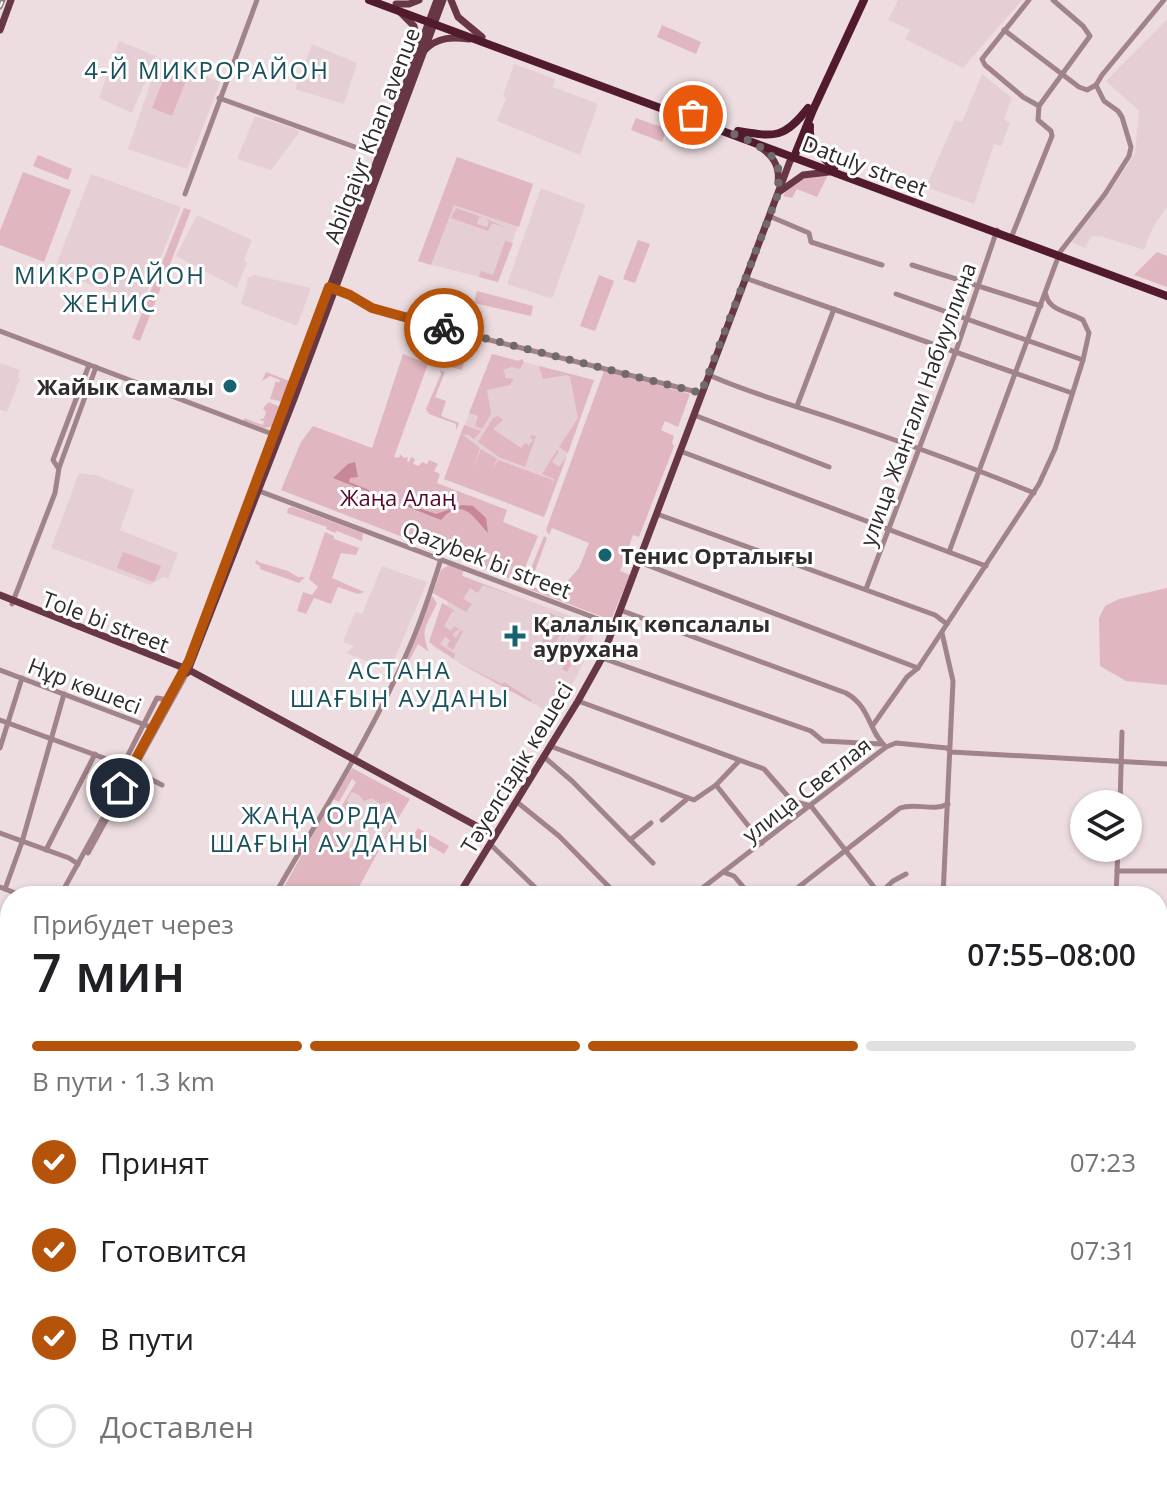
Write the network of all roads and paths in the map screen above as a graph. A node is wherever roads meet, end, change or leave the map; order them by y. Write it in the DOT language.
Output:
graph roads {
  1 [pos="257,0"];
  2 [pos="369,0"];
  3 [pos="384,0"];
  4 [pos="419,0"];
  5 [pos="440,0"];
  6 [pos="451,0"];
  7 [pos="862,0"];
  8 [pos="1029,0"];
  9 [pos="1053,0"];
  10 [pos="1164,0"];
  11 [pos="11,1"];
  12 [pos="398,8"];
  13 [pos="431,20"];
  14 [pos="0,30"];
  15 [pos="1004,30"];
  16 [pos="481,39"];
  17 [pos="417,57"];
  18 [pos="1061,74"];
  19 [pos="824,81"];
  20 [pos="1096,85"];
  21 [pos="219,98"];
  22 [pos="1039,106"];
  23 [pos="811,109"];
  24 [pos="736,133"];
  25 [pos="380,156"];
  26 [pos="792,156"];
  27 [pos="833,170"];
  28 [pos="185,194"];
  29 [pos="778,194"];
  30 [pos="769,216"];
  31 [pos="997,232"];
  32 [pos="1011,237"];
  33 [pos="1059,255"];
  34 [pos="882,265"];
  35 [pos="912,265"];
  36 [pos="745,278"];
  37 [pos="331,287"];
  38 [pos="977,287"];
  39 [pos="896,294"];
  40 [pos="1046,294"];
  41 [pos="1167,294"];
  42 [pos="1041,306"];
  43 [pos="834,309"];
  44 [pos="967,319"];
  45 [pos="0,331"];
  46 [pos="1028,340"];
  47 [pos="956,351"];
  48 [pos="1083,360"];
  49 [pos="89,365"];
  50 [pos="96,367"];
  51 [pos="1016,372"];
  52 [pos="708,375"];
  53 [pos="701,393"];
  54 [pos="1072,393"];
  55 [pos="797,406"];
  56 [pos="693,415"];
  57 [pos="277,435"];
  58 [pos="919,450"];
  59 [pos="680,451"];
  60 [pos="829,467"];
  61 [pos="59,468"];
  62 [pos="980,470"];
  63 [pos="256,489"];
  64 [pos="1034,493"];
  65 [pos="657,514"];
  66 [pos="889,531"];
  67 [pos="949,552"];
  68 [pos="441,559"];
  69 [pos="639,562"];
  70 [pos="986,567"];
  71 [pos="866,589"];
  72 [pos="0,597"];
  73 [pos="13,602"];
  74 [pos="620,610"];
  75 [pos="947,624"];
  76 [pos="614,625"];
  77 [pos="942,632"];
  78 [pos="602,658"];
  79 [pos="918,668"];
  80 [pos="0,670"];
  81 [pos="186,671"];
  82 [pos="22,678"];
  83 [pos="64,694"];
  84 [pos="168,700"];
  85 [pos="578,701"];
  86 [pos="4,722"];
  87 [pos="144,724"];
  88 [pos="873,725"];
  89 [pos="154,731"];
  90 [pos="1122,732"];
  91 [pos="51,740"];
  92 [pos="550,746"];
  93 [pos="884,746"];
  94 [pos="0,748"];
  95 [pos="951,752"];
  96 [pos="95,754"];
  97 [pos="543,756"];
  98 [pos="351,761"];
  99 [pos="739,761"];
  100 [pos="1123,761"];
  101 [pos="1167,764"];
  102 [pos="123,765"];
  103 [pos="134,771"];
  104 [pos="162,785"];
  105 [pos="716,785"];
  106 [pos="1121,790"];
  107 [pos="688,798"];
  108 [pos="517,802"];
  109 [pos="948,804"];
  110 [pos="811,806"];
  111 [pos="662,820"];
  112 [pos="651,823"];
  113 [pos="0,833"];
  114 [pos="492,840"];
  115 [pos="630,840"];
  116 [pos="22,842"];
  117 [pos="762,843"];
  118 [pos="46,850"];
  119 [pos="845,851"];
  120 [pos="1117,862"];
  121 [pos="653,863"];
  122 [pos="78,864"];
  123 [pos="1117,871"];
  124 [pos="1167,871"];
  125 [pos="723,872"];
  126 [pos="906,874"];
  127 [pos="4,886"];
  128 [pos="67,886"];
  129 [pos="68,886"];
  130 [pos="280,886"];
  131 [pos="466,886"];
  132 [pos="535,886"];
  133 [pos="608,886"];
  134 [pos="705,886"];
  135 [pos="742,886"];
  136 [pos="800,886"];
  137 [pos="872,886"];
  138 [pos="888,886"];
  139 [pos="944,886"];
  140 [pos="1116,886"];
  1 -- 21 [label="street"];
  2 -- 12 [label="highway, Datuly street"];
  3 -- 12 [label="highway, Datuly street"];
  4 -- 12 [label="main road"];
  5 -- 13 [label="main road, Abilqaiyr Khan avenue"];
  6 -- 16 [label="main road"];
  7 -- 19 [label="highway"];
  7 -- 19 [label="highway"];
  8 -- 15 [label="street"];
  9 -- 18 [label="street"];
  10 -- 20 [label="street"];
  11 -- 14 [label="main road"];
  12 -- 13 [label="highway, Datuly street"];
  12 -- 17 [label="main road"];
  13 -- 16 [label="highway, Datuly street"];
  13 -- 17 [label="main road, Abilqaiyr Khan avenue"];
  15 -- 18 [label="street"];
  15 -- 22 [label="street"];
  16 -- 17 [label="main road"];
  16 -- 24 [label="highway, Datuly street"];
  17 -- 25 [label="main road, Abilqaiyr Khan avenue"];
  18 -- 20 [label="street"];
  18 -- 22 [label="street"];
  19 -- 23 [label="highway"];
  20 -- 33 [label="street"];
  21 -- 25 [label="street"];
  21 -- 28 [label="street"];
  22 -- 32 [label="street"];
  23 -- 24 [label="highway"];
  23 -- 26 [label="highway"];
  23 -- 27 [label="highway"];
  24 -- 26 [label="highway, Datuly street"];
  24 -- 29 [label="main road"];
  25 -- 37 [label="main road, Abilqaiyr Khan avenue"];
  26 -- 27 [label="highway, Datuly street"];
  26 -- 29 [label="main road, Тәуелсіздік көшесі"];
  27 -- 29 [label="main road"];
  27 -- 31 [label="highway, Datuly street"];
  29 -- 30 [label="main road, Тәуелсіздік көшесі"];
  30 -- 34 [label="street"];
  30 -- 36 [label="main road, Тәуелсіздік көшесі"];
  31 -- 32 [label="highway, Datuly street"];
  31 -- 38 [label="street, улица Жангали Набиуллина"];
  32 -- 33 [label="highway, Datuly street"];
  33 -- 40 [label="street"];
  33 -- 41 [label="highway, Datuly street"];
  35 -- 38 [label="street"];
  36 -- 43 [label="street"];
  36 -- 52 [label="main road, Тәуелсіздік көшесі"];
  37 -- 53 [label="street"];
  37 -- 57 [label="main road, Abilqaiyr Khan avenue"];
  38 -- 42 [label="street"];
  38 -- 44 [label="street, улица Жангали Набиуллина"];
  39 -- 44 [label="street"];
  40 -- 42 [label="street"];
  40 -- 48 [label="street, улица Светлая"];
  42 -- 46 [label="street"];
  43 -- 47 [label="street"];
  43 -- 55 [label="street"];
  44 -- 46 [label="street"];
  44 -- 47 [label="street, улица Жангали Набиуллина"];
  45 -- 49 [label="street"];
  46 -- 48 [label="street"];
  46 -- 51 [label="street"];
  47 -- 51 [label="street"];
  47 -- 58 [label="street, улица Жангали Набиуллина"];
  48 -- 54 [label="street, улица Светлая"];
  49 -- 50 [label="street"];
  49 -- 61 [label="street"];
  50 -- 57 [label="street"];
  50 -- 61 [label="street"];
  51 -- 54 [label="street"];
  51 -- 62 [label="street"];
  52 -- 53 [label="main road, Тәуелсіздік көшесі"];
  52 -- 55 [label="street"];
  53 -- 56 [label="main road, Тәуелсіздік көшесі"];
  54 -- 64 [label="street, улица Светлая"];
  55 -- 58 [label="street"];
  56 -- 59 [label="main road, Тәуелсіздік көшесі"];
  56 -- 60 [label="street"];
  57 -- 63 [label="main road, Abilqaiyr Khan avenue"];
  58 -- 62 [label="street"];
  58 -- 66 [label="street, улица Жангали Набиуллина"];
  59 -- 65 [label="main road, Тәуелсіздік көшесі"];
  59 -- 66 [label="street"];
  61 -- 73 [label="street"];
  62 -- 64 [label="street"];
  62 -- 67 [label="street"];
  63 -- 68 [label="street, Qazybek bi street"];
  63 -- 81 [label="main road, Abilqaiyr Khan avenue"];
  64 -- 70 [label="street, улица Светлая"];
  65 -- 69 [label="main road, Тәуелсіздік көшесі"];
  65 -- 71 [label="street"];
  66 -- 67 [label="street"];
  66 -- 71 [label="street, улица Жангали Набиуллина"];
  67 -- 70 [label="street"];
  68 -- 76 [label="street, Qazybek bi street"];
  68 -- 98 [label="street"];
  69 -- 74 [label="main road, Тәуелсіздік көшесі"];
  69 -- 79 [label="street"];
  70 -- 75 [label="street, улица Светлая"];
  71 -- 75 [label="street"];
  72 -- 73 [label="main road, Tole bi street"];
  73 -- 81 [label="main road, Tole bi street"];
  74 -- 76 [label="main road, Тәуелсіздік көшесі"];
  74 -- 88 [label="street"];
  75 -- 77 [label="street, улица Светлая"];
  76 -- 78 [label="main road, Тәуелсіздік көшесі"];
  77 -- 79 [label="street, улица Светлая"];
  77 -- 95 [label="street"];
  78 -- 85 [label="main road, Тәуелсіздік көшесі"];
  78 -- 93 [label="street"];
  79 -- 88 [label="street, улица Светлая"];
  80 -- 82 [label="street, Нұр көшесі"];
  81 -- 84 [label="street, Abilqaiyr Khan avenue"];
  81 -- 89 [label="street, Abilqaiyr Khan avenue"];
  81 -- 98 [label="main road, Tole bi street"];
  82 -- 83 [label="street, Нұр көшесі"];
  82 -- 86 [label="street"];
  83 -- 87 [label="street, Нұр көшесі"];
  83 -- 91 [label="street"];
  84 -- 87 [label="street"];
  84 -- 89 [label="street, Abilqaiyr Khan avenue"];
  85 -- 92 [label="main road, Тәуелсіздік көшесі"];
  85 -- 99 [label="street"];
  86 -- 91 [label="street"];
  86 -- 94 [label="street"];
  87 -- 89 [label="street, Нұр көшесі"];
  87 -- 102 [label="street"];
  88 -- 93 [label="street"];
  89 -- 103 [label="street, Abilqaiyr Khan avenue"];
  90 -- 100 [label="street"];
  91 -- 96 [label="street"];
  91 -- 116 [label="street"];
  92 -- 97 [label="main road, Тәуелсіздік көшесі"];
  92 -- 107 [label="street"];
  93 -- 95 [label="street, улица Светлая"];
  93 -- 110 [label="street, улица Светлая"];
  95 -- 100 [label="street, улица Светлая"];
  95 -- 109 [label="street"];
  96 -- 102 [label="street"];
  96 -- 118 [label="street"];
  97 -- 108 [label="main road, Тәуелсіздік көшесі"];
  97 -- 115 [label="street"];
  98 -- 114 [label="main road, Tole bi street"];
  98 -- 130 [label="street"];
  99 -- 105 [label="street"];
  99 -- 110 [label="street"];
  100 -- 101 [label="street, улица Светлая"];
  100 -- 106 [label="street"];
  102 -- 103 [label="street"];
  103 -- 104 [label="street"];
  103 -- 122 [label="street, Abilqaiyr Khan avenue"];
  103 -- 129 [label="street, Abilqaiyr Khan avenue"];
  105 -- 107 [label="street"];
  105 -- 117 [label="street"];
  107 -- 111 [label="street"];
  108 -- 114 [label="main road, Тәуелсіздік көшесі"];
  108 -- 133 [label="street"];
  109 -- 119 [label="street"];
  109 -- 139 [label="street"];
  110 -- 117 [label="street, улица Светлая"];
  110 -- 119 [label="street"];
  112 -- 115 [label="street"];
  113 -- 116 [label="street"];
  114 -- 131 [label="main road, Тәуелсіздік көшесі"];
  114 -- 132 [label="street"];
  115 -- 121 [label="street"];
  116 -- 118 [label="street"];
  116 -- 127 [label="street"];
  117 -- 125 [label="street, улица Светлая"];
  118 -- 122 [label="street"];
  119 -- 136 [label="street"];
  119 -- 137 [label="street"];
  120 -- 123 [label="street"];
  122 -- 128 [label="street, Abilqaiyr Khan avenue"];
  123 -- 124 [label="street"];
  123 -- 140 [label="street"];
  125 -- 134 [label="street, улица Светлая"];
  125 -- 135 [label="street"];
  126 -- 138 [label="street"];
}
